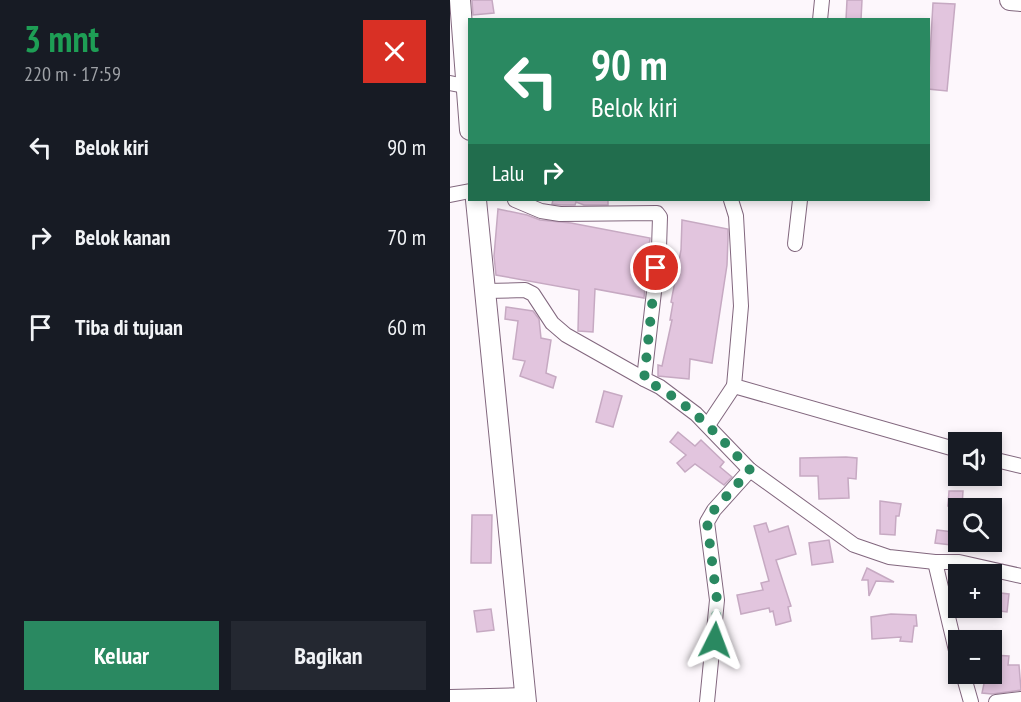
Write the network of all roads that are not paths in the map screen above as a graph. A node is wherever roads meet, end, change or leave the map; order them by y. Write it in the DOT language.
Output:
graph roads {
  1 [pos="822,0"];
  2 [pos="1010,0"];
  3 [pos="1021,1"];
  4 [pos="457,3"];
  5 [pos="820,18"];
  6 [pos="462,86"];
  7 [pos="468,119"];
  8 [pos="468,191"];
  9 [pos="450,195"];
  10 [pos="476,201"];
  11 [pos="516,201"];
  12 [pos="731,201"];
  13 [pos="800,201"];
  14 [pos="795,244"];
  15 [pos="486,291"];
  16 [pos="644,380"];
  17 [pos="734,386"];
  18 [pos="708,425"];
  19 [pos="948,447"];
  20 [pos="1002,461"];
  21 [pos="1021,466"];
  22 [pos="750,470"];
  23 [pos="935,562"];
  24 [pos="1021,576"];
  25 [pos="951,630"];
  26 [pos="966,684"];
  27 [pos="450,697"];
  28 [pos="526,699"];
  29 [pos="1021,699"];
  30 [pos="707,702"];
  31 [pos="971,702"];
  32 [pos="996,702"];
  1 -- 5 [label="street"];
  2 -- 3 [label="street"];
  4 -- 6 [label="street"];
  6 -- 7 [label="street"];
  8 -- 9 [label="street"];
  10 -- 15 [label="street"];
  11 -- 16 [label="street"];
  12 -- 17 [label="street"];
  13 -- 14 [label="street"];
  15 -- 16 [label="street"];
  15 -- 28 [label="street"];
  16 -- 18 [label="street"];
  17 -- 18 [label="street"];
  17 -- 19 [label="street"];
  18 -- 22 [label="street"];
  20 -- 21 [label="street"];
  22 -- 23 [label="street"];
  22 -- 30 [label="street"];
  23 -- 24 [label="street"];
  23 -- 25 [label="street"];
  26 -- 31 [label="street"];
  27 -- 28 [label="street"];
  29 -- 32 [label="street"];
}
